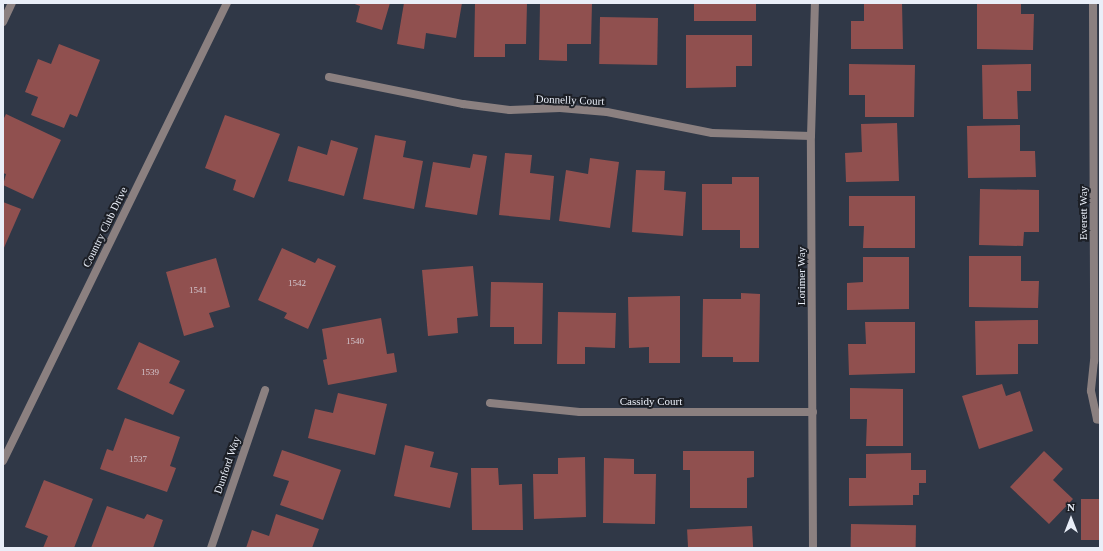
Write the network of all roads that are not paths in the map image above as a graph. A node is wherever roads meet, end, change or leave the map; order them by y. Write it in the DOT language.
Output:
graph roads {
  1 [pos="12,3"];
  2 [pos="227,3"];
  3 [pos="815,3"];
  4 [pos="1093,3"];
  5 [pos="3,22"];
  6 [pos="329,77"];
  7 [pos="811,136"];
  8 [pos="265,390"];
  9 [pos="490,403"];
  10 [pos="813,412"];
  11 [pos="1100,420"];
  12 [pos="3,461"];
  13 [pos="211,548"];
  14 [pos="813,548"];
  1 -- 5 [label="street"];
  2 -- 12 [label="street, Country Club Drive"];
  3 -- 7 [label="street, Lorimer Way"];
  4 -- 11 [label="street, Everett Way"];
  6 -- 7 [label="street, Donnelly Court"];
  7 -- 10 [label="street, Lorimer Way"];
  8 -- 13 [label="street, Dunford Way"];
  9 -- 10 [label="street, Cassidy Court"];
  10 -- 14 [label="street, Lorimer Way"];
}
